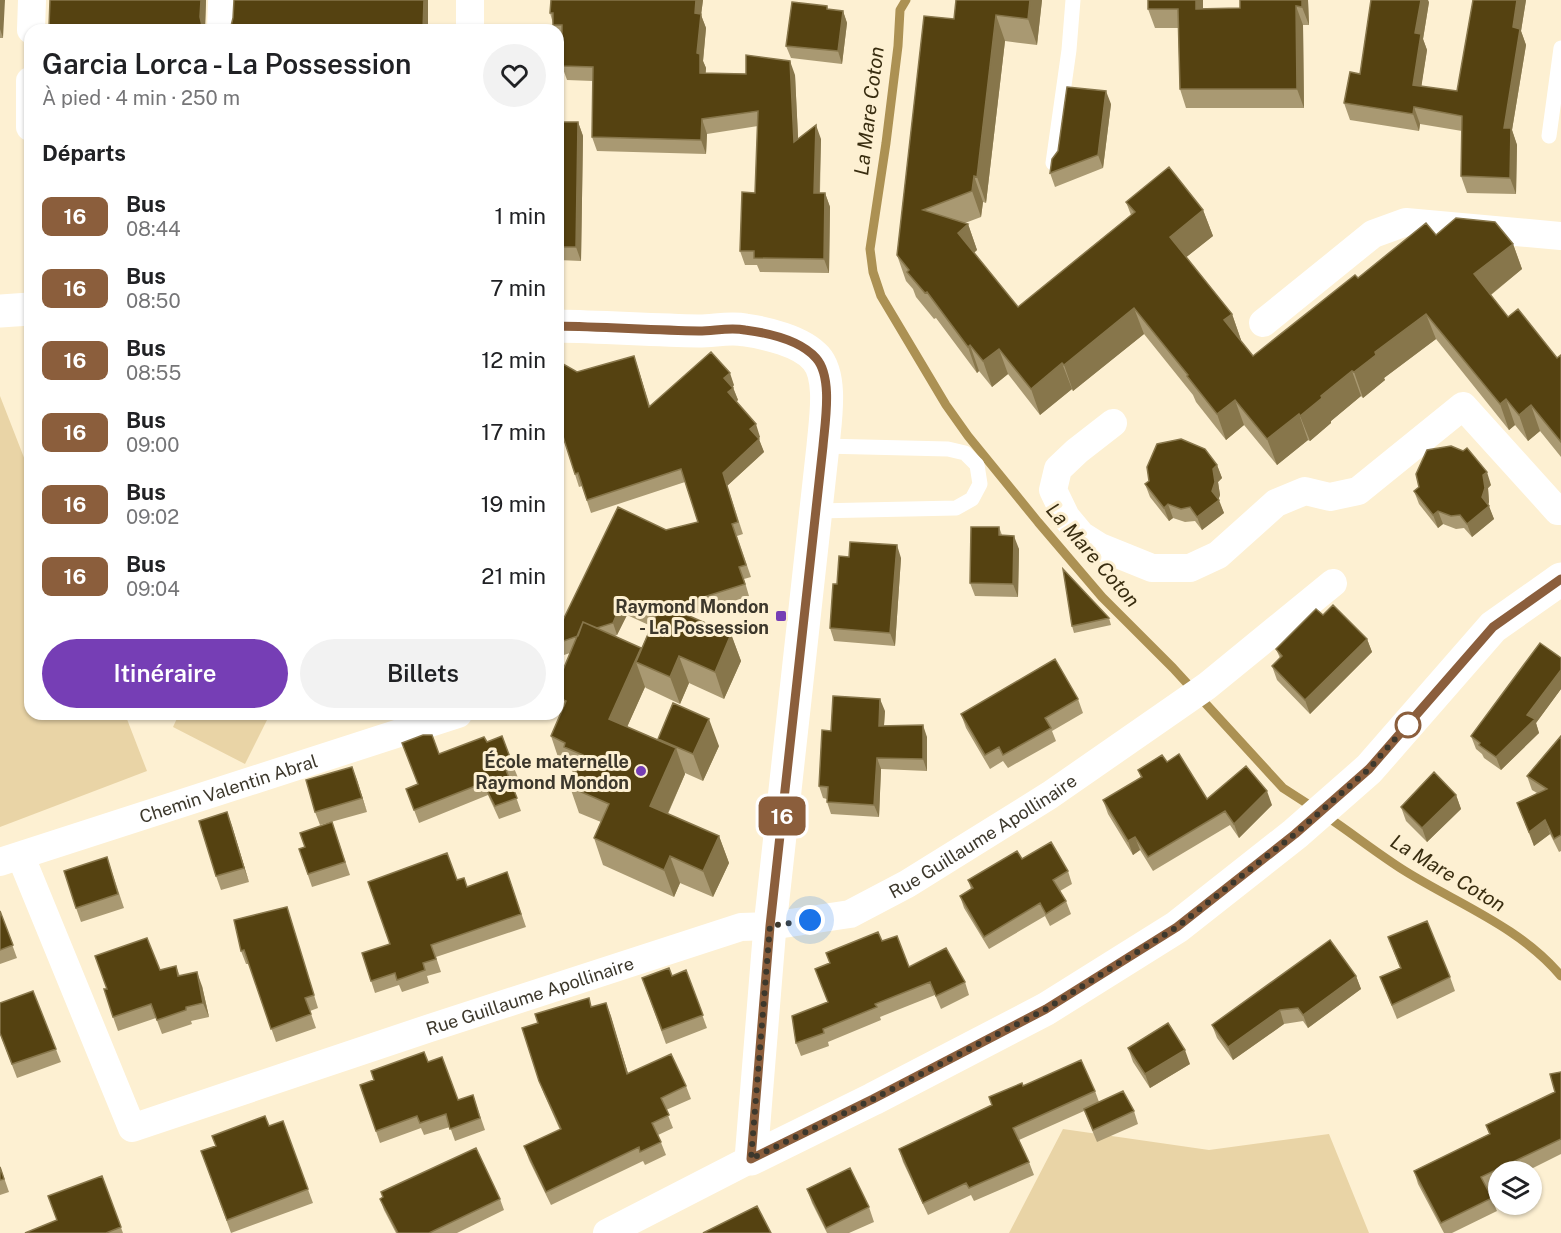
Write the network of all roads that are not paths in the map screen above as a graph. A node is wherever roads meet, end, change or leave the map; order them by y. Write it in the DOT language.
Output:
graph roads {
  1 [pos="32,0"];
  2 [pos="222,0"];
  3 [pos="470,0"];
  4 [pos="1073,0"];
  5 [pos="31,24"];
  6 [pos="221,24"];
  7 [pos="470,24"];
  8 [pos="1561,48"];
  9 [pos="1549,136"];
  10 [pos="1053,164"];
  11 [pos="1561,236"];
  12 [pos="24,309"];
  13 [pos="0,311"];
  14 [pos="1263,323"];
  15 [pos="564,326"];
  16 [pos="1113,423"];
  17 [pos="823,446"];
  18 [pos="816,511"];
  19 [pos="1561,511"];
  20 [pos="1561,579"];
  21 [pos="1333,583"];
  22 [pos="440,720"];
  23 [pos="10,860"];
  24 [pos="770,926"];
  25 [pos="751,1159"];
  26 [pos="608,1233"];
  1 -- 5 [label="street"];
  2 -- 6 [label="street"];
  3 -- 7 [label="street"];
  4 -- 10 [label="lane"];
  8 -- 9 [label="lane"];
  11 -- 14 [label="street"];
  12 -- 13 [label="street"];
  15 -- 17 [label="street"];
  16 -- 19 [label="street"];
  17 -- 18 [label="street"];
  17 -- 18 [label="lane"];
  18 -- 24 [label="street"];
  20 -- 25 [label="street"];
  21 -- 24 [label="street, Rue Guillaume Apollinaire"];
  22 -- 23 [label="street, Chemin Valentin Abral"];
  23 -- 24 [label="street, Rue Guillaume Apollinaire"];
  24 -- 25 [label="street"];
  25 -- 26 [label="street"];
}
